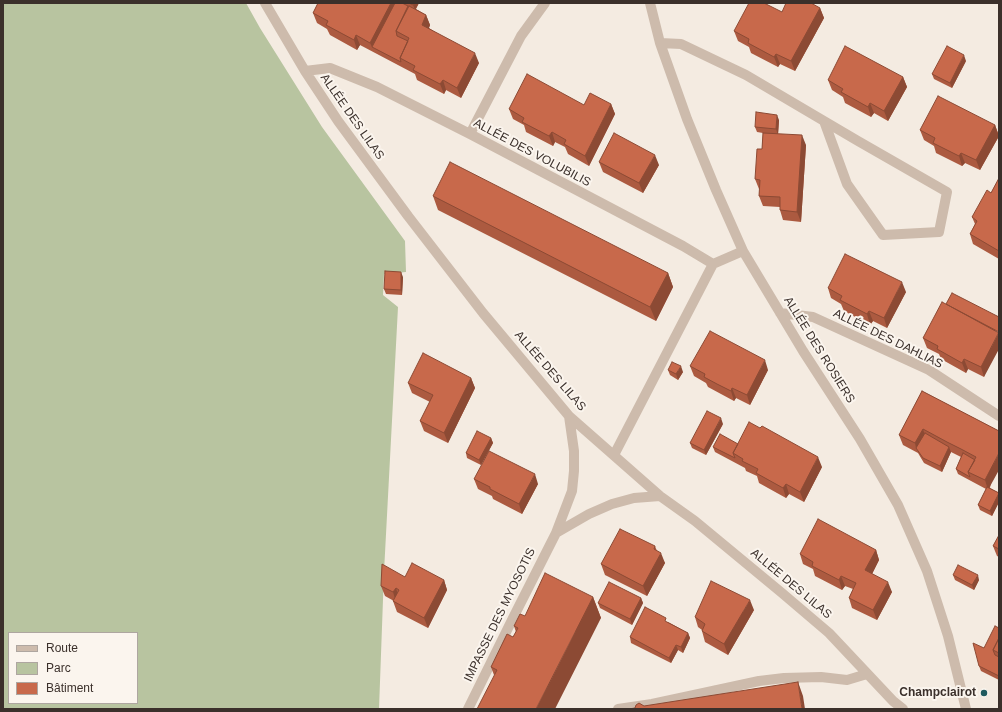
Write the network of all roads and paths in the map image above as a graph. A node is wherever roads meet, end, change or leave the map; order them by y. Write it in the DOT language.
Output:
graph roads {
  1 [pos="265,3"];
  2 [pos="545,3"];
  3 [pos="650,3"];
  4 [pos="660,43"];
  5 [pos="305,71"];
  6 [pos="824,121"];
  7 [pos="470,134"];
  8 [pos="743,251"];
  9 [pos="712,264"];
  10 [pos="780,313"];
  11 [pos="569,416"];
  12 [pos="999,416"];
  13 [pos="614,454"];
  14 [pos="660,496"];
  15 [pos="556,533"];
  16 [pos="867,674"];
  17 [pos="468,709"];
  18 [pos="618,709"];
  19 [pos="903,709"];
  20 [pos="966,709"];
  1 -- 5 [label="street, ALLÉE DES LILAS"];
  2 -- 7 [label="street"];
  3 -- 4 [label="street, ALLÉE DES ROSIERS"];
  4 -- 6 [label="street"];
  4 -- 8 [label="street, ALLÉE DES ROSIERS"];
  5 -- 7 [label="street, ALLÉE DES VOLUBILIS"];
  5 -- 11 [label="street, ALLÉE DES LILAS"];
  6 -- 6 [label="street"];
  7 -- 9 [label="street, ALLÉE DES VOLUBILIS"];
  8 -- 9 [label="street"];
  8 -- 10 [label="street, ALLÉE DES ROSIERS"];
  9 -- 13 [label="street"];
  10 -- 12 [label="street, ALLÉE DES DAHLIAS"];
  10 -- 20 [label="street, ALLÉE DES ROSIERS"];
  11 -- 13 [label="street, ALLÉE DES LILAS"];
  11 -- 15 [label="street, IMPASSE DES MYOSOTIS"];
  13 -- 14 [label="street, ALLÉE DES LILAS"];
  14 -- 15 [label="street"];
  14 -- 16 [label="street, ALLÉE DES LILAS"];
  15 -- 17 [label="street, IMPASSE DES MYOSOTIS"];
  16 -- 18 [label="street"];
  16 -- 19 [label="street, ALLÉE DES LILAS"];
}
